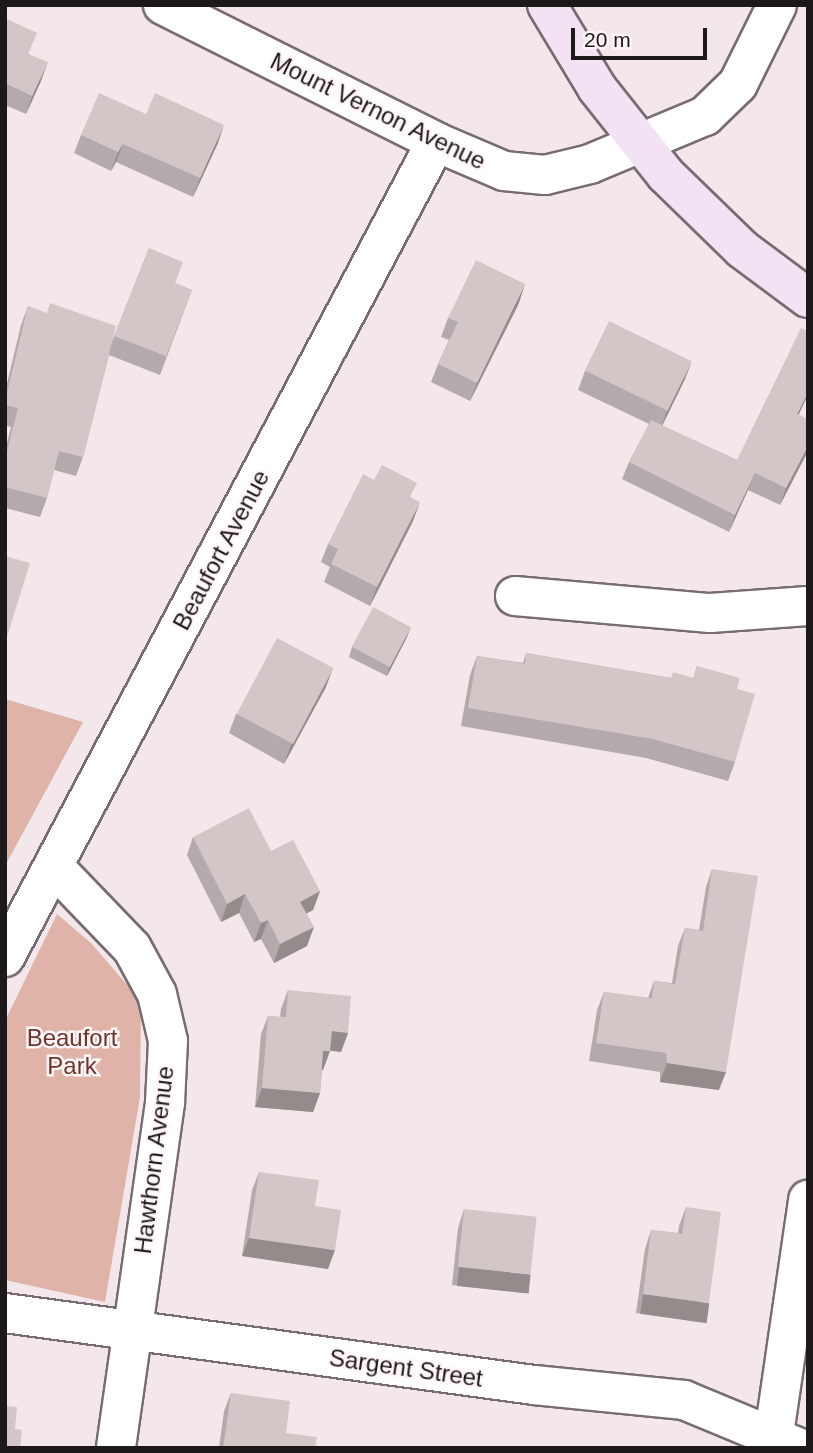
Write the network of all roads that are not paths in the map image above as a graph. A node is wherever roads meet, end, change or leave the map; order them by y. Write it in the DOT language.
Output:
graph roads {
  1 [pos="163,5"];
  2 [pos="547,5"];
  3 [pos="777,5"];
  4 [pos="436,142"];
  5 [pos="640,145"];
  6 [pos="808,298"];
  7 [pos="515,596"];
  8 [pos="808,606"];
  9 [pos="54,867"];
  10 [pos="5,957"];
  11 [pos="808,1200"];
  12 [pos="5,1312"];
  13 [pos="132,1331"];
  14 [pos="782,1444"];
  15 [pos="116,1448"];
  1 -- 4 [label="street, Mount Vernon Avenue"];
  2 -- 5 [label="main road"];
  3 -- 5 [label="street, Mount Vernon Avenue"];
  4 -- 5 [label="street, Mount Vernon Avenue"];
  4 -- 9 [label="street, Beaufort Avenue"];
  5 -- 6 [label="main road"];
  7 -- 8 [label="street"];
  9 -- 10 [label="street, Beaufort Avenue"];
  9 -- 13 [label="street, Hawthorn Avenue"];
  11 -- 14 [label="street"];
  12 -- 13 [label="street, Sargent Street"];
  13 -- 14 [label="street, Sargent Street"];
  13 -- 15 [label="street, Hawthorn Avenue"];
}
